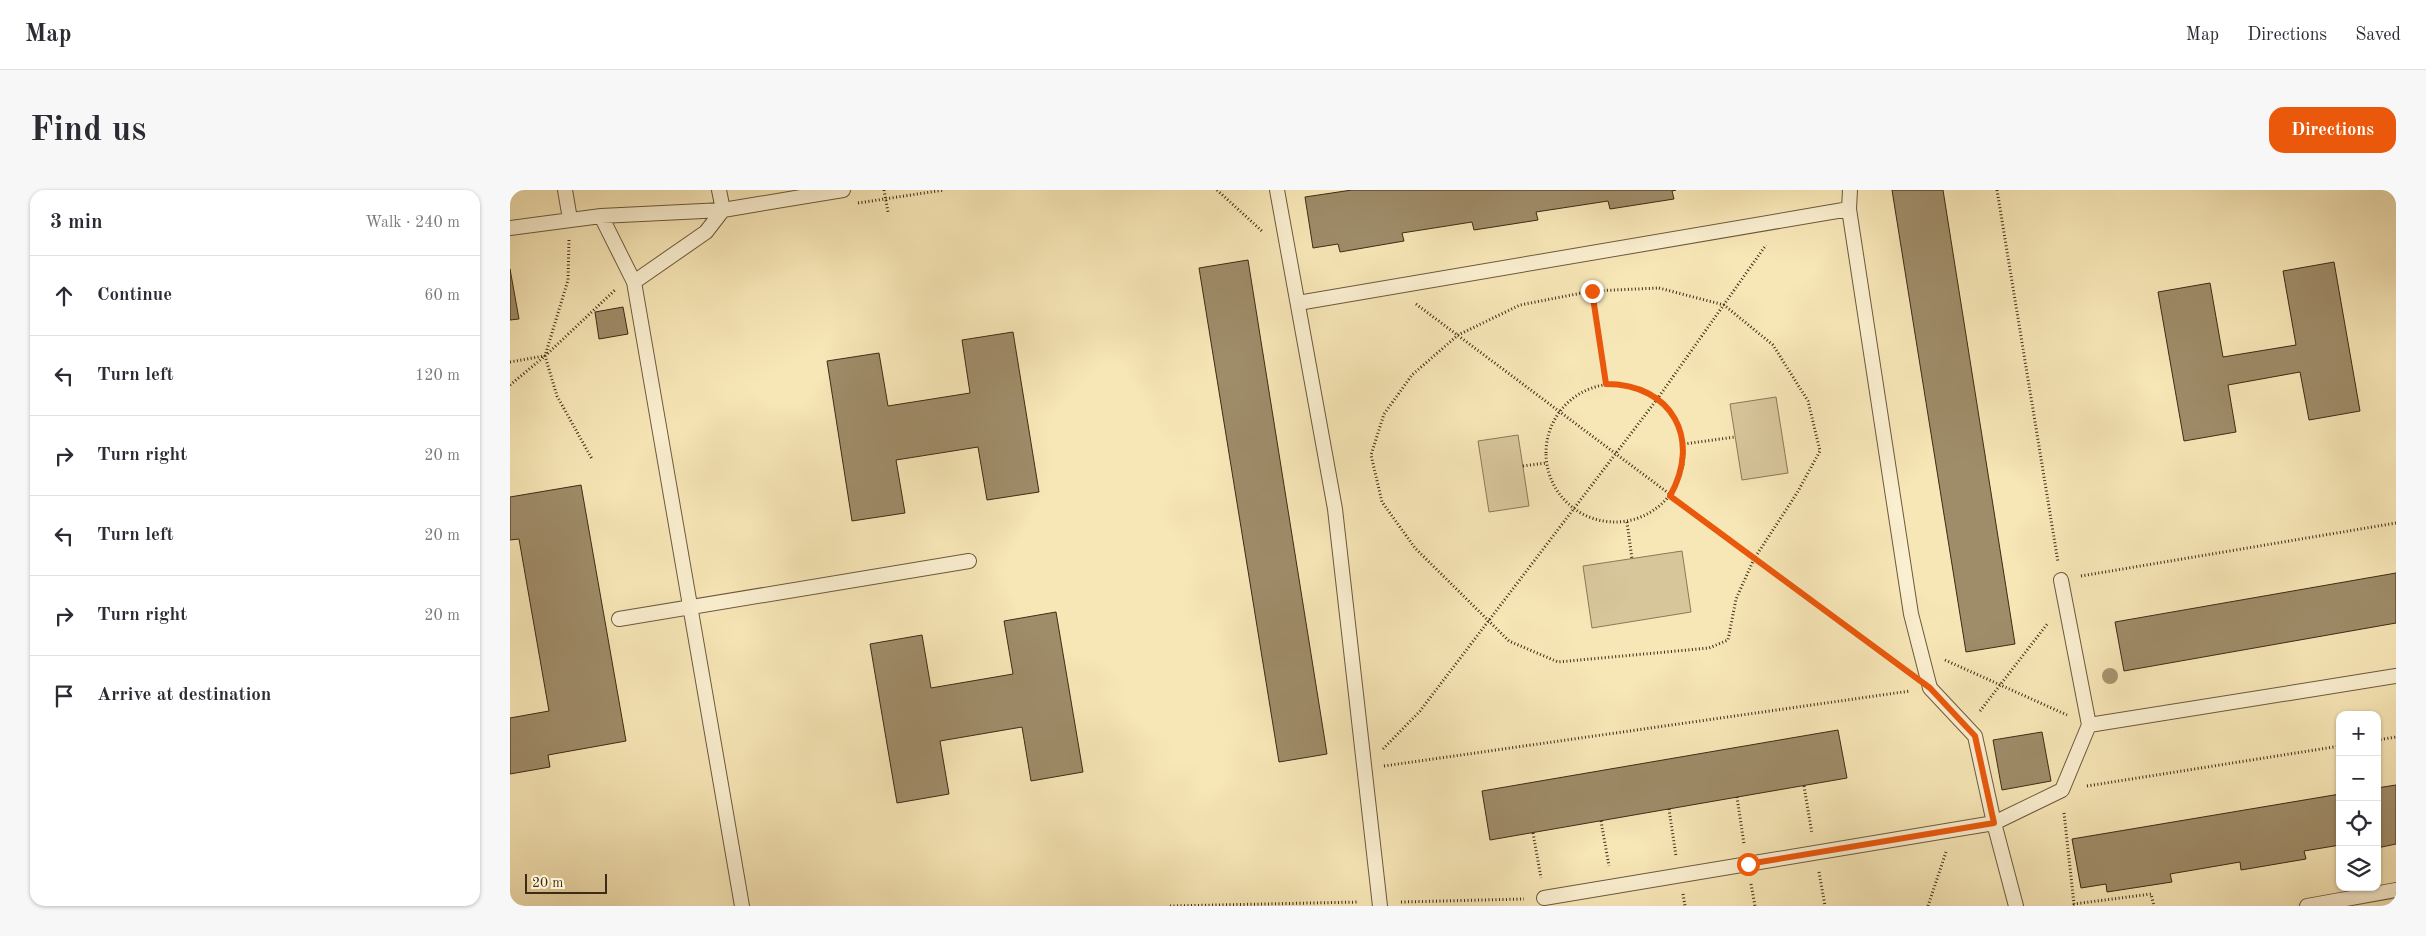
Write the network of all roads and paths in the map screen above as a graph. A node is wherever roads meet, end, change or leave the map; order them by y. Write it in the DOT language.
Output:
graph roads {
  1 [pos="565,190"];
  2 [pos="719,190"];
  3 [pos="843,190"];
  4 [pos="884,190"];
  5 [pos="1217,190"];
  6 [pos="1277,190"];
  7 [pos="1850,190"];
  8 [pos="1997,190"];
  9 [pos="1849,209"];
  10 [pos="723,210"];
  11 [pos="888,212"];
  12 [pos="602,216"];
  13 [pos="570,219"];
  14 [pos="1784,220"];
  15 [pos="510,228"];
  16 [pos="1264,234"];
  17 [pos="634,282"];
  18 [pos="1393,286"];
  19 [pos="1592,291"];
  20 [pos="1298,303"];
  21 [pos="1724,305"];
  22 [pos="1458,335"];
  23 [pos="545,356"];
  24 [pos="510,362"];
  25 [pos="1606,384"];
  26 [pos="510,385"];
  27 [pos="1658,398"];
  28 [pos="1560,411"];
  29 [pos="1735,437"];
  30 [pos="1684,444"];
  31 [pos="1615,453"];
  32 [pos="592,459"];
  33 [pos="1546,463"];
  34 [pos="1523,466"];
  35 [pos="1670,496"];
  36 [pos="1572,509"];
  37 [pos="1627,522"];
  38 [pos="2396,523"];
  39 [pos="1632,559"];
  40 [pos="1754,559"];
  41 [pos="969,561"];
  42 [pos="2061,580"];
  43 [pos="2065,601"];
  44 [pos="690,608"];
  45 [pos="619,619"];
  46 [pos="1487,621"];
  47 [pos="1919,648"];
  48 [pos="2396,676"];
  49 [pos="2000,685"];
  50 [pos="1930,688"];
  51 [pos="2089,725"];
  52 [pos="1967,727"];
  53 [pos="2396,737"];
  54 [pos="2381,739"];
  55 [pos="2336,747"];
  56 [pos="1363,769"];
  57 [pos="2062,790"];
  58 [pos="1601,821"];
  59 [pos="1994,823"];
  60 [pos="1953,830"];
  61 [pos="1533,833"];
  62 [pos="1612,887"];
  63 [pos="2396,890"];
  64 [pos="1544,898"];
  65 [pos="1380,904"];
  66 [pos="742,906"];
  67 [pos="1170,906"];
  68 [pos="1928,906"];
  69 [pos="2016,906"];
  70 [pos="2154,906"];
  71 [pos="2307,906"];
  1 -- 13 [label="lane"];
  2 -- 10 [label="lane"];
  3 -- 10 [label="lane"];
  4 -- 11 [label="path"];
  5 -- 16 [label="path"];
  6 -- 20 [label="lane"];
  7 -- 9 [label="lane"];
  8 -- 42 [label="path"];
  9 -- 14 [label="lane"];
  9 -- 47 [label="lane"];
  10 -- 12 [label="lane"];
  10 -- 17 [label="lane"];
  12 -- 13 [label="lane"];
  12 -- 17 [label="lane"];
  13 -- 15 [label="lane"];
  13 -- 23 [label="path"];
  14 -- 18 [label="lane"];
  14 -- 21 [label="path"];
  17 -- 23 [label="path"];
  17 -- 44 [label="lane"];
  18 -- 20 [label="lane"];
  18 -- 22 [label="path"];
  19 -- 21 [label="path"];
  19 -- 22 [label="path"];
  19 -- 25 [label="path"];
  20 -- 56 [label="lane"];
  21 -- 27 [label="path"];
  21 -- 40 [label="path"];
  22 -- 28 [label="path"];
  22 -- 46 [label="path"];
  23 -- 24 [label="path"];
  23 -- 26 [label="path"];
  23 -- 32 [label="path"];
  25 -- 27 [label="path"];
  25 -- 28 [label="path"];
  27 -- 30 [label="path"];
  27 -- 31 [label="path"];
  28 -- 31 [label="path"];
  28 -- 33 [label="path"];
  29 -- 30 [label="path"];
  30 -- 35 [label="path"];
  31 -- 35 [label="path"];
  31 -- 36 [label="path"];
  33 -- 34 [label="path"];
  33 -- 36 [label="path"];
  35 -- 37 [label="path"];
  35 -- 40 [label="path"];
  36 -- 37 [label="path"];
  36 -- 46 [label="path"];
  37 -- 39 [label="path"];
  38 -- 42 [label="path"];
  40 -- 46 [label="path"];
  40 -- 50 [label="path"];
  41 -- 44 [label="lane"];
  42 -- 43 [label="lane"];
  43 -- 49 [label="path"];
  43 -- 51 [label="lane"];
  44 -- 45 [label="lane"];
  44 -- 66 [label="lane"];
  46 -- 56 [label="path"];
  47 -- 49 [label="path"];
  47 -- 50 [label="lane"];
  48 -- 51 [label="lane"];
  49 -- 51 [label="path"];
  49 -- 52 [label="path"];
  50 -- 52 [label="lane"];
  50 -- 56 [label="path"];
  51 -- 57 [label="lane"];
  52 -- 59 [label="lane"];
  53 -- 54 [label="path"];
  55 -- 57 [label="path"];
  56 -- 65 [label="lane"];
  57 -- 59 [label="lane"];
  57 -- 70 [label="path"];
  58 -- 62 [label="path"];
  59 -- 60 [label="lane"];
  59 -- 69 [label="lane"];
  60 -- 62 [label="lane"];
  60 -- 68 [label="path"];
  61 -- 64 [label="path"];
  62 -- 64 [label="lane"];
  63 -- 71 [label="lane"];
  64 -- 65 [label="path"];
  65 -- 67 [label="path"];
}
